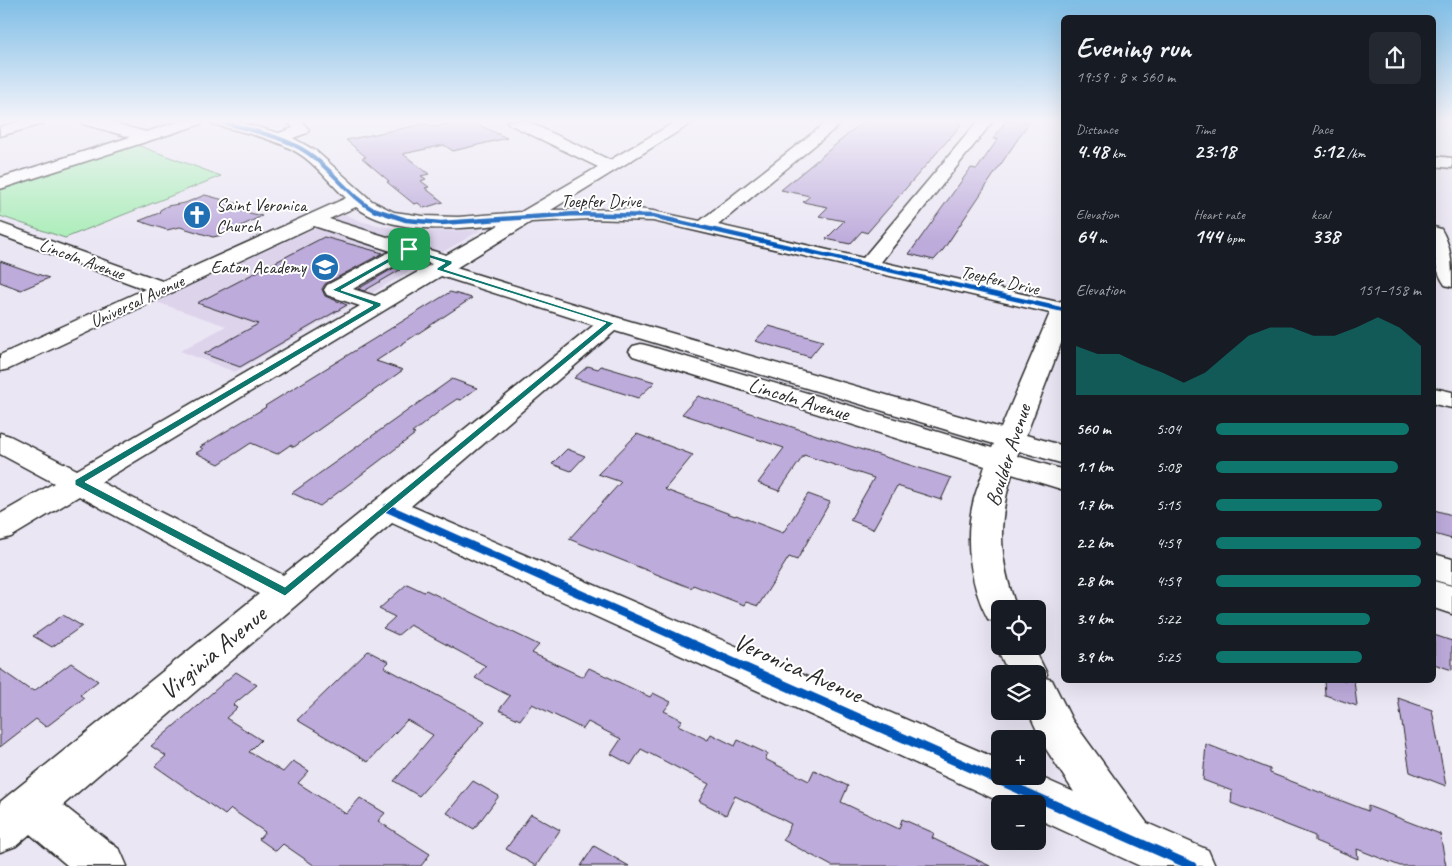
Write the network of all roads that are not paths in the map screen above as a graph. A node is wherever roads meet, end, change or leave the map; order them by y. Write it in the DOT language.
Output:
graph roads {
  1 [pos="70,161"];
  2 [pos="317,161"];
  3 [pos="599,161"];
  4 [pos="621,161"];
  5 [pos="786,161"];
  6 [pos="953,161"];
  7 [pos="613,166"];
  8 [pos="0,184"];
  9 [pos="356,200"];
  10 [pos="530,216"];
  11 [pos="312,220"];
  12 [pos="704,227"];
  13 [pos="0,229"];
  14 [pos="1436,238"];
  15 [pos="409,249"];
  16 [pos="868,265"];
  17 [pos="444,266"];
  18 [pos="1452,281"];
  19 [pos="164,288"];
  20 [pos="379,305"];
  21 [pos="1061,309"];
  22 [pos="1061,314"];
  23 [pos="604,329"];
  24 [pos="0,364"];
  25 [pos="1436,396"];
  26 [pos="1452,400"];
  27 [pos="0,442"];
  28 [pos="1006,450"];
  29 [pos="1061,455"];
  30 [pos="1061,478"];
  31 [pos="78,482"];
  32 [pos="387,508"];
  33 [pos="0,529"];
  34 [pos="1436,568"];
  35 [pos="1452,572"];
  36 [pos="285,592"];
  37 [pos="1436,595"];
  38 [pos="997,600"];
  39 [pos="1452,600"];
  40 [pos="1046,708"];
  41 [pos="15,818"];
  42 [pos="1139,852"];
  43 [pos="104,866"];
  44 [pos="1192,866"];
  1 -- 8 [label="street"];
  2 -- 9 [label="street, Toepfer Drive"];
  3 -- 7 [label="street"];
  4 -- 7 [label="street"];
  5 -- 12 [label="street"];
  6 -- 16 [label="street"];
  7 -- 10 [label="street"];
  9 -- 10 [label="street, Toepfer Drive"];
  9 -- 11 [label="street, Universal Avenue"];
  10 -- 12 [label="street, Toepfer Drive"];
  10 -- 17 [label="street"];
  11 -- 15 [label="street, Lincoln Avenue"];
  11 -- 19 [label="street, Universal Avenue"];
  12 -- 16 [label="street, Toepfer Drive"];
  13 -- 19 [label="street, Lincoln Avenue"];
  14 -- 18 [label="street"];
  15 -- 17 [label="street, Lincoln Avenue"];
  15 -- 20 [label="street"];
  16 -- 21 [label="street, Toepfer Drive"];
  17 -- 20 [label="street"];
  17 -- 23 [label="street, Lincoln Avenue"];
  19 -- 24 [label="street, Universal Avenue"];
  20 -- 31 [label="street"];
  22 -- 28 [label="street, Boulder Avenue"];
  23 -- 28 [label="street, Lincoln Avenue"];
  23 -- 32 [label="street, Virginia Avenue"];
  25 -- 26 [label="street"];
  27 -- 31 [label="street"];
  28 -- 29 [label="street, Lincoln Avenue"];
  28 -- 30 [label="street, Lincoln Avenue"];
  28 -- 38 [label="street, Boulder Avenue"];
  31 -- 33 [label="street"];
  31 -- 36 [label="street"];
  32 -- 36 [label="street, Virginia Avenue"];
  32 -- 42 [label="street, Veronica Avenue"];
  34 -- 35 [label="street"];
  36 -- 41 [label="street, Virginia Avenue"];
  37 -- 39 [label="street"];
  40 -- 42 [label="street"];
  41 -- 43 [label="street"];
  42 -- 44 [label="street, Veronica Avenue"];
}
